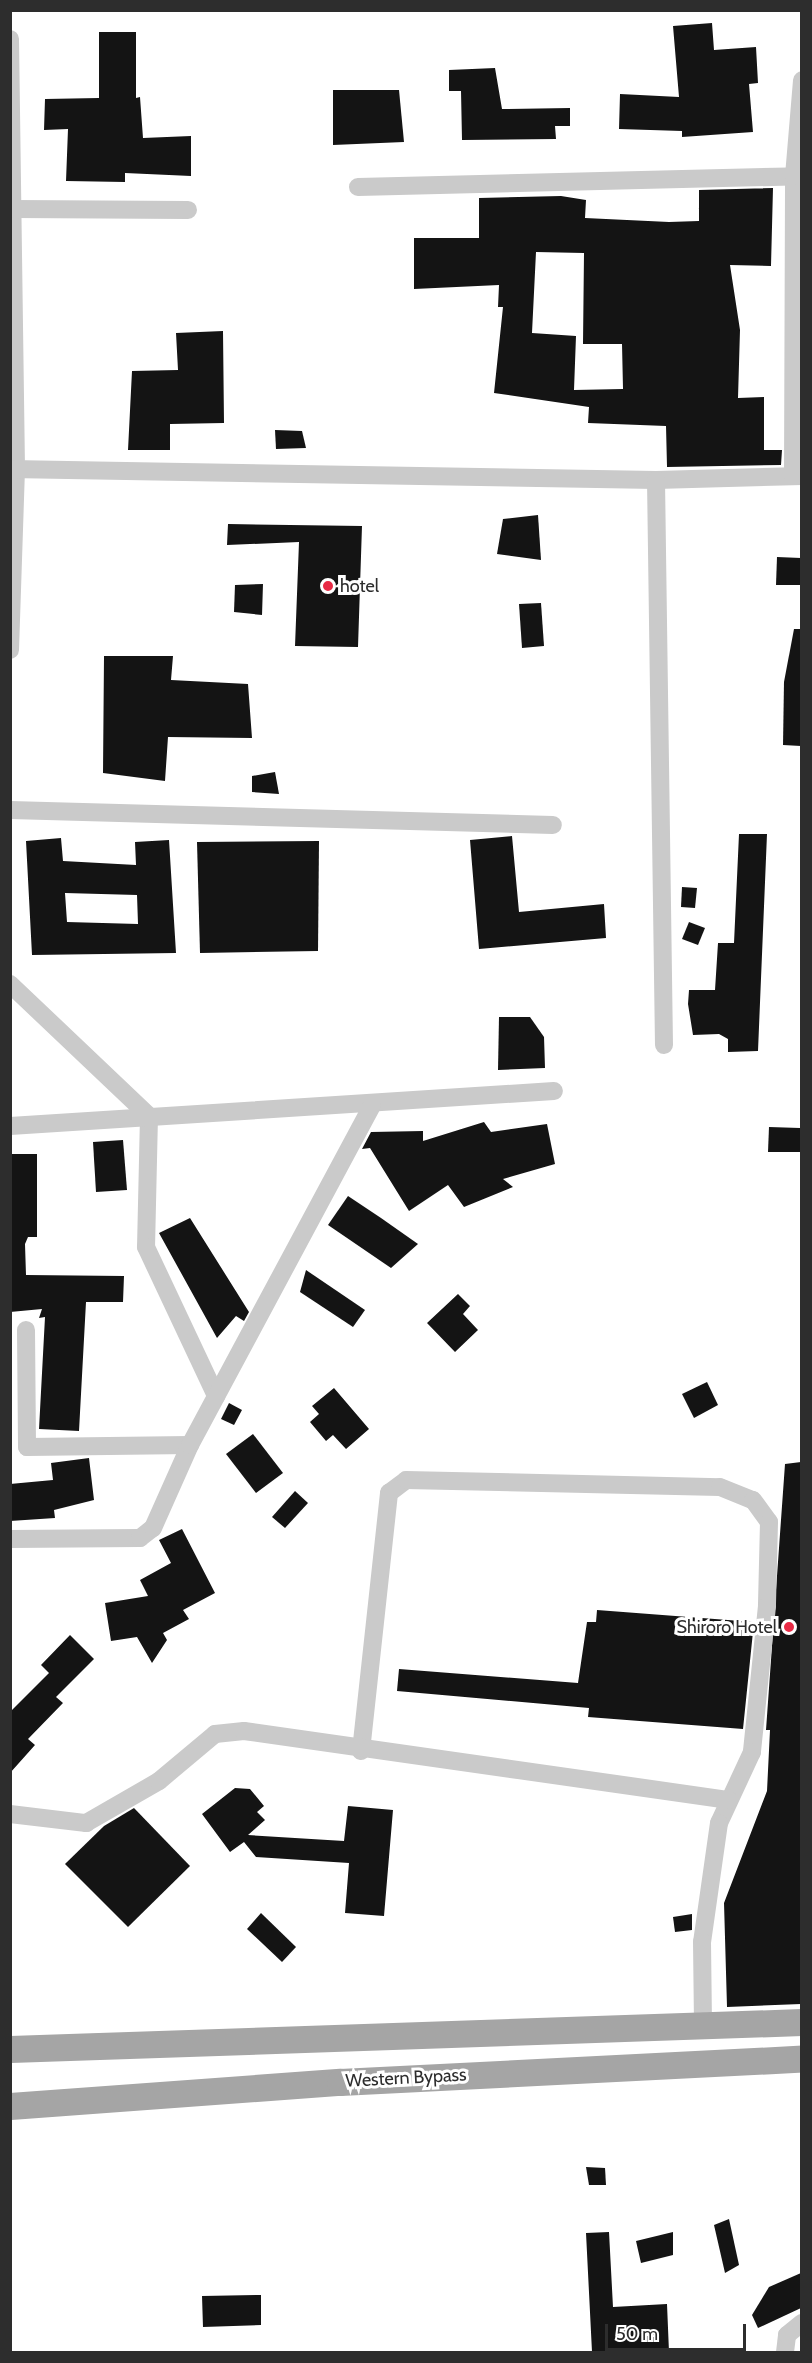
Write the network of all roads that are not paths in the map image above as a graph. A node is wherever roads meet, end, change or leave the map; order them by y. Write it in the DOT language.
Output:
graph roads {
  1 [pos="10,39"];
  2 [pos="801,80"];
  3 [pos="798,176"];
  4 [pos="358,187"];
  5 [pos="13,209"];
  6 [pos="188,210"];
  7 [pos="13,469"];
  8 [pos="797,476"];
  9 [pos="656,480"];
  10 [pos="10,650"];
  11 [pos="10,810"];
  12 [pos="554,825"];
  13 [pos="10,984"];
  14 [pos="664,1045"];
  15 [pos="554,1091"];
  16 [pos="372,1106"];
  17 [pos="148,1116"];
  18 [pos="10,1126"];
  19 [pos="26,1330"];
  20 [pos="216,1396"];
  21 [pos="190,1445"];
  22 [pos="10,1539"];
  23 [pos="361,1751"];
  24 [pos="729,1800"];
  25 [pos="10,1814"];
  26 [pos="801,2022"];
  27 [pos="703,2026"];
  28 [pos="10,2049"];
  29 [pos="801,2059"];
  30 [pos="10,2106"];
  31 [pos="801,2323"];
  32 [pos="785,2352"];
  1 -- 5 [label="street"];
  2 -- 3 [label="street"];
  3 -- 4 [label="street"];
  3 -- 8 [label="street"];
  5 -- 6 [label="street"];
  5 -- 7 [label="street"];
  7 -- 9 [label="street"];
  7 -- 10 [label="street"];
  8 -- 9 [label="street"];
  9 -- 14 [label="street"];
  11 -- 12 [label="street"];
  13 -- 17 [label="street"];
  15 -- 16 [label="street"];
  16 -- 17 [label="street"];
  16 -- 20 [label="street"];
  17 -- 18 [label="street"];
  17 -- 20 [label="street"];
  19 -- 21 [label="street"];
  20 -- 21 [label="street"];
  21 -- 22 [label="street"];
  23 -- 24 [label="street"];
  23 -- 24 [label="street"];
  23 -- 25 [label="street"];
  24 -- 27 [label="street"];
  26 -- 27 [label="main road"];
  27 -- 28 [label="main road"];
  29 -- 30 [label="main road, Western Bypass"];
  31 -- 32 [label="street"];
}
